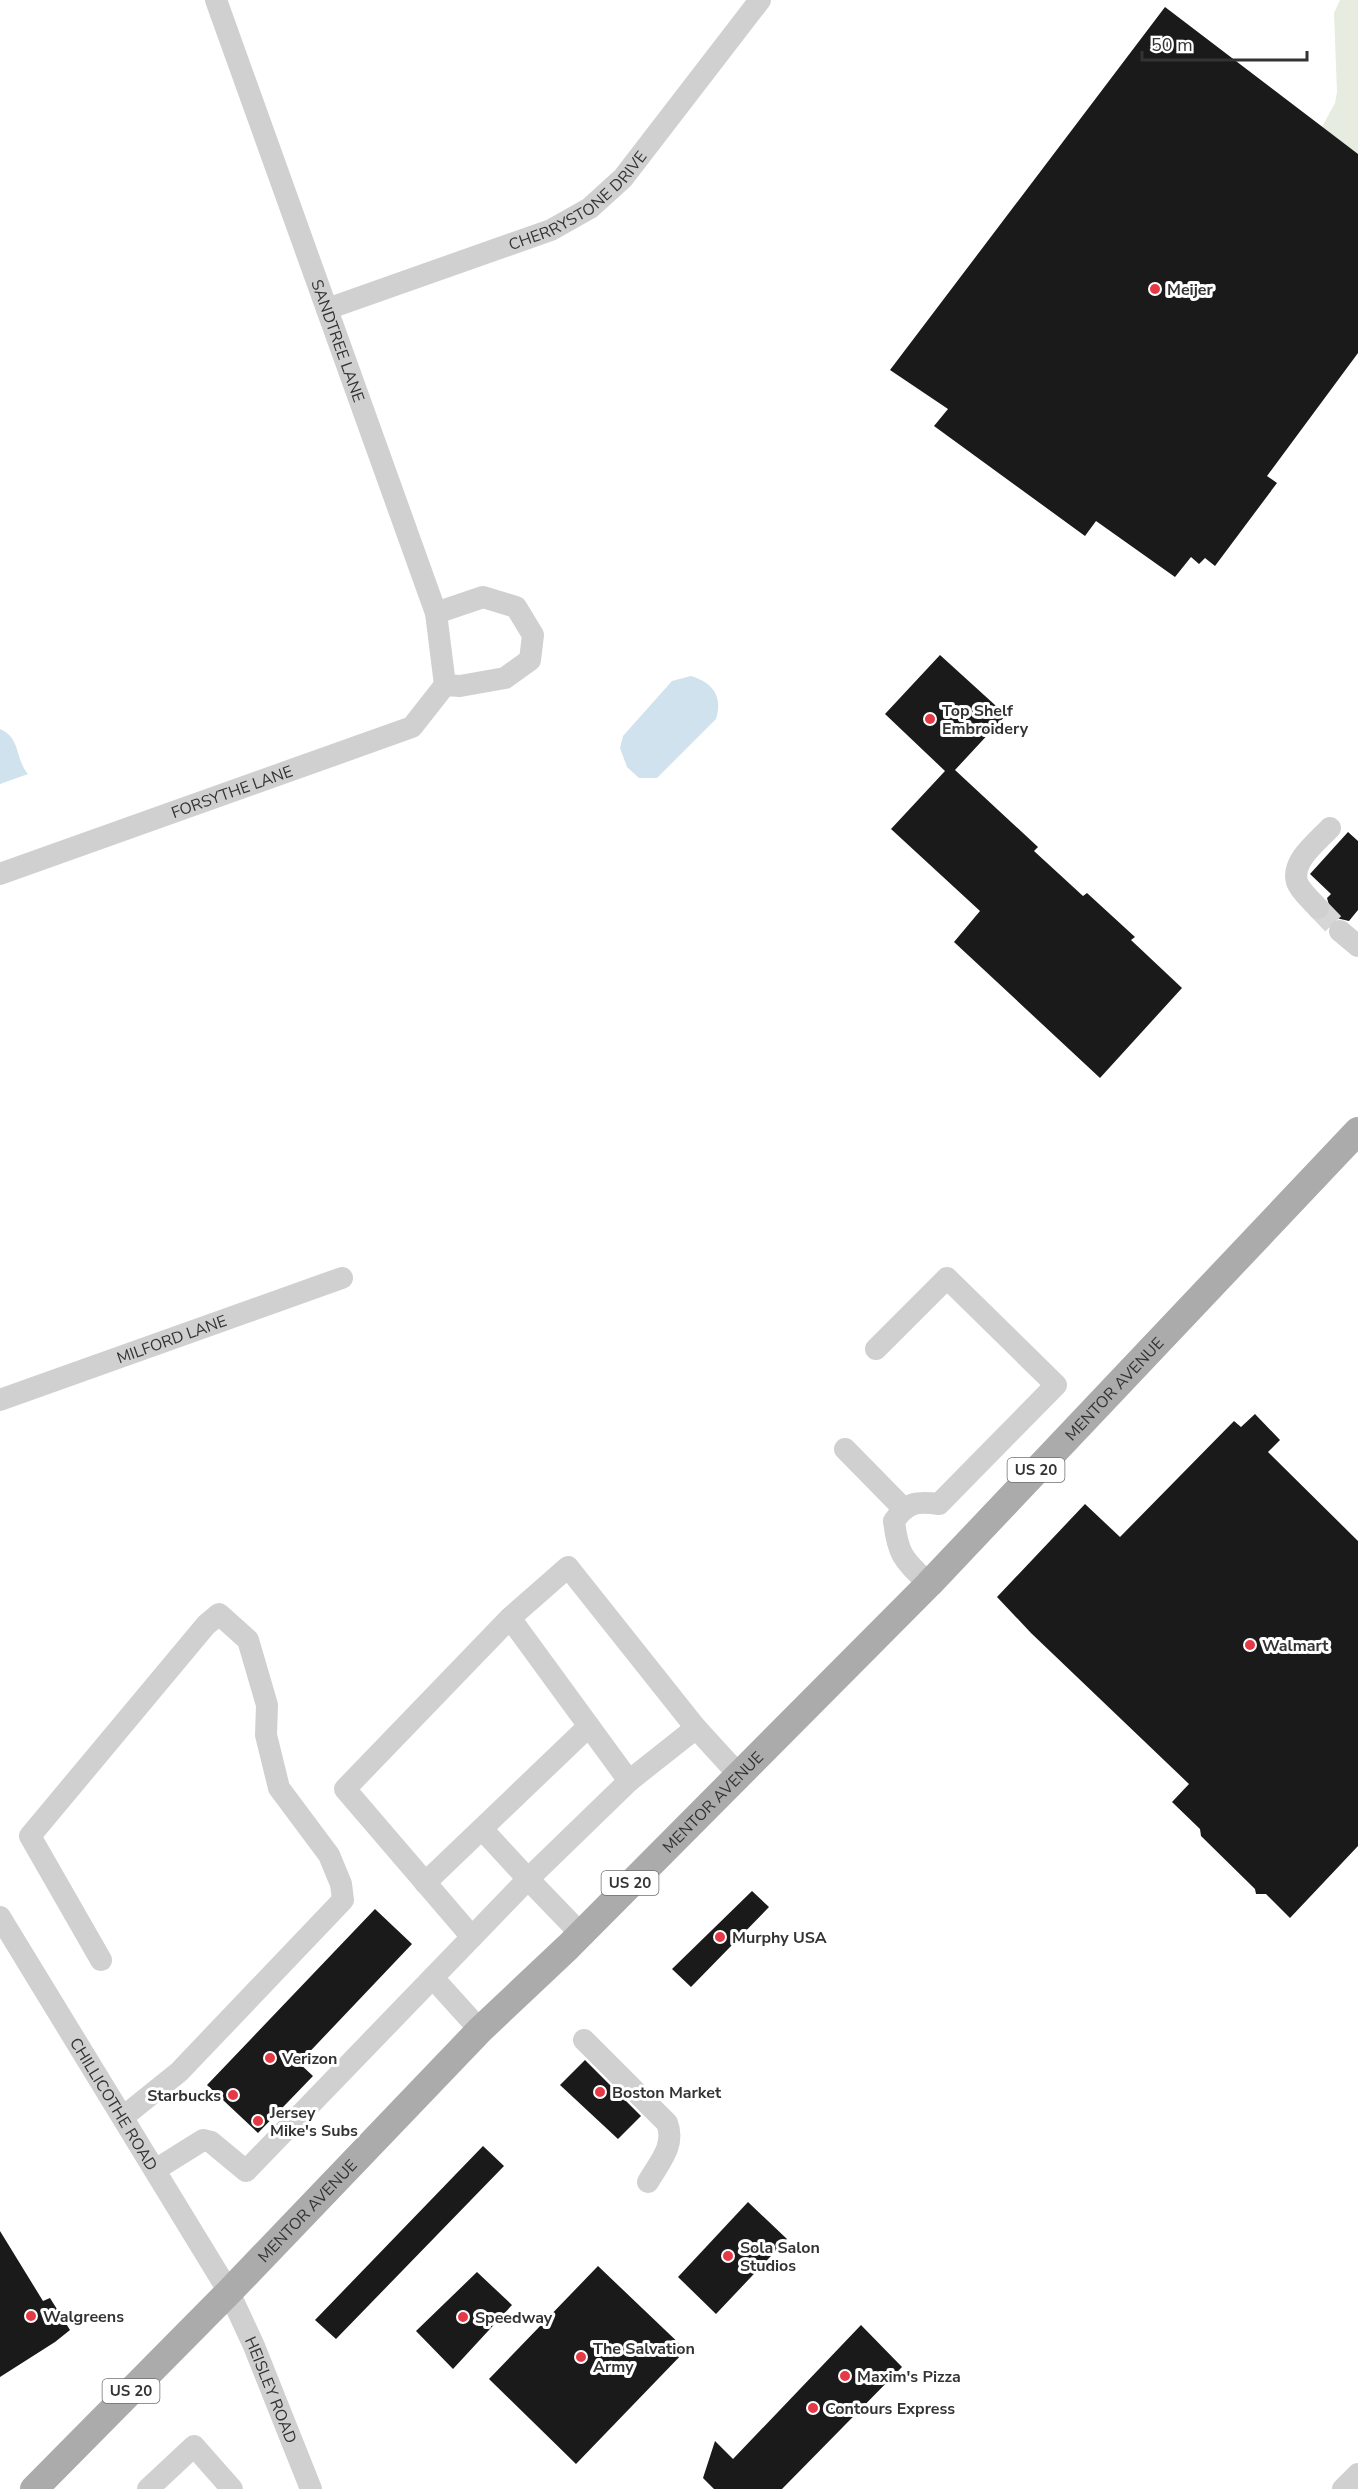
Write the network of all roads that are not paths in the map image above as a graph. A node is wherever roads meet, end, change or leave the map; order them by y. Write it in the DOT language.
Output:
graph roads {
  1 [pos="216,0"];
  2 [pos="760,0"];
  3 [pos="327,309"];
  4 [pos="436,613"];
  5 [pos="445,685"];
  6 [pos="1330,828"];
  7 [pos="0,874"];
  8 [pos="1318,908"];
  9 [pos="1340,931"];
  10 [pos="1358,946"];
  11 [pos="1358,1131"];
  12 [pos="342,1278"];
  13 [pos="876,1349"];
  14 [pos="0,1400"];
  15 [pos="845,1449"];
  16 [pos="903,1508"];
  17 [pos="929,1584"];
  18 [pos="510,1618"];
  19 [pos="589,1726"];
  20 [pos="696,1728"];
  21 [pos="738,1774"];
  22 [pos="629,1781"];
  23 [pos="482,1829"];
  24 [pos="528,1879"];
  25 [pos="425,1883"];
  26 [pos="0,1917"];
  27 [pos="581,1934"];
  28 [pos="472,1937"];
  29 [pos="101,1960"];
  30 [pos="433,1978"];
  31 [pos="480,2030"];
  32 [pos="584,2040"];
  33 [pos="123,2117"];
  34 [pos="155,2170"];
  35 [pos="648,2182"];
  36 [pos="229,2292"];
  37 [pos="1358,2474"];
  38 [pos="34,2489"];
  39 [pos="148,2489"];
  40 [pos="232,2489"];
  41 [pos="311,2489"];
  42 [pos="1343,2489"];
  1 -- 3 [label="street, SANDTREE LANE"];
  2 -- 3 [label="street, CHERRYSTONE DRIVE"];
  3 -- 4 [label="street, SANDTREE LANE"];
  4 -- 5 [label="street, SANDTREE LANE"];
  4 -- 5 [label="street"];
  5 -- 7 [label="street, FORSYTHE LANE"];
  6 -- 8 [label="street"];
  9 -- 10 [label="street"];
  11 -- 17 [label="main road, MENTOR AVENUE / US 20"];
  12 -- 14 [label="street, MILFORD LANE"];
  13 -- 16 [label="street"];
  15 -- 16 [label="street"];
  16 -- 17 [label="street"];
  17 -- 21 [label="main road, MENTOR AVENUE / US 20"];
  18 -- 19 [label="street"];
  18 -- 20 [label="street"];
  18 -- 25 [label="street"];
  19 -- 22 [label="street"];
  19 -- 23 [label="street"];
  20 -- 21 [label="street"];
  20 -- 22 [label="street"];
  21 -- 27 [label="main road, MENTOR AVENUE / US 20"];
  22 -- 24 [label="street"];
  23 -- 24 [label="street"];
  23 -- 25 [label="street"];
  24 -- 27 [label="street"];
  24 -- 28 [label="street"];
  25 -- 28 [label="street"];
  26 -- 33 [label="street, CHILLICOTHE ROAD"];
  27 -- 31 [label="main road, MENTOR AVENUE / US 20"];
  28 -- 30 [label="street"];
  29 -- 33 [label="street"];
  30 -- 31 [label="street"];
  30 -- 34 [label="street"];
  31 -- 36 [label="main road, MENTOR AVENUE / US 20"];
  32 -- 35 [label="street"];
  33 -- 34 [label="street, CHILLICOTHE ROAD"];
  34 -- 36 [label="street, CHILLICOTHE ROAD"];
  36 -- 38 [label="main road, MENTOR AVENUE / US 20"];
  36 -- 41 [label="street, HEISLEY ROAD"];
  37 -- 42 [label="street"];
  39 -- 40 [label="street"];
}
